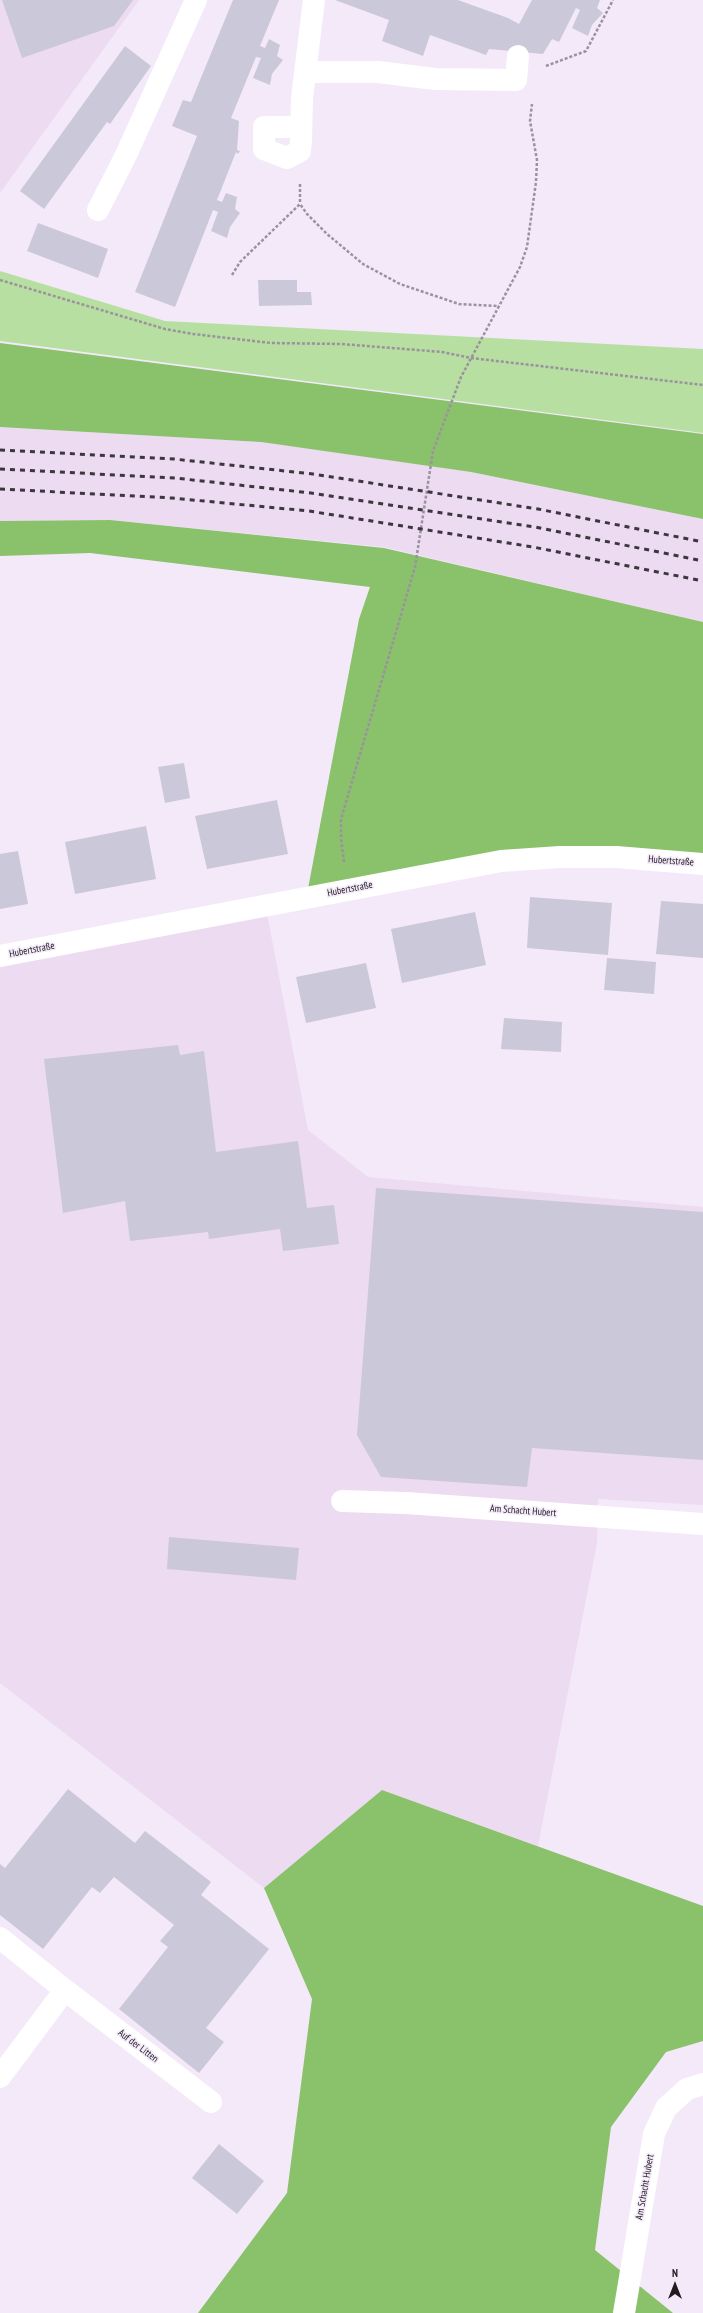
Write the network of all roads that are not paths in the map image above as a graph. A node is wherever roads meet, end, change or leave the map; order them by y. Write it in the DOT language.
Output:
graph roads {
  1 [pos="196,0"];
  2 [pos="314,0"];
  3 [pos="518,56"];
  4 [pos="306,72"];
  5 [pos="301,127"];
  6 [pos="98,210"];
  7 [pos="703,864"];
  8 [pos="0,956"];
  9 [pos="342,1500"];
  10 [pos="703,1524"];
  11 [pos="0,1938"];
  12 [pos="65,1990"];
  13 [pos="0,2077"];
  14 [pos="703,2084"];
  15 [pos="211,2102"];
  16 [pos="624,2313"];
  1 -- 6 [label="street"];
  2 -- 4 [label="street"];
  3 -- 4 [label="street"];
  4 -- 5 [label="street"];
  7 -- 8 [label="street, Hubertstraße"];
  9 -- 10 [label="street, Am Schacht Hubert"];
  11 -- 12 [label="street, Auf der Litten"];
  12 -- 13 [label="street"];
  12 -- 15 [label="street, Auf der Litten"];
  14 -- 16 [label="street, Am Schacht Hubert"];
}
